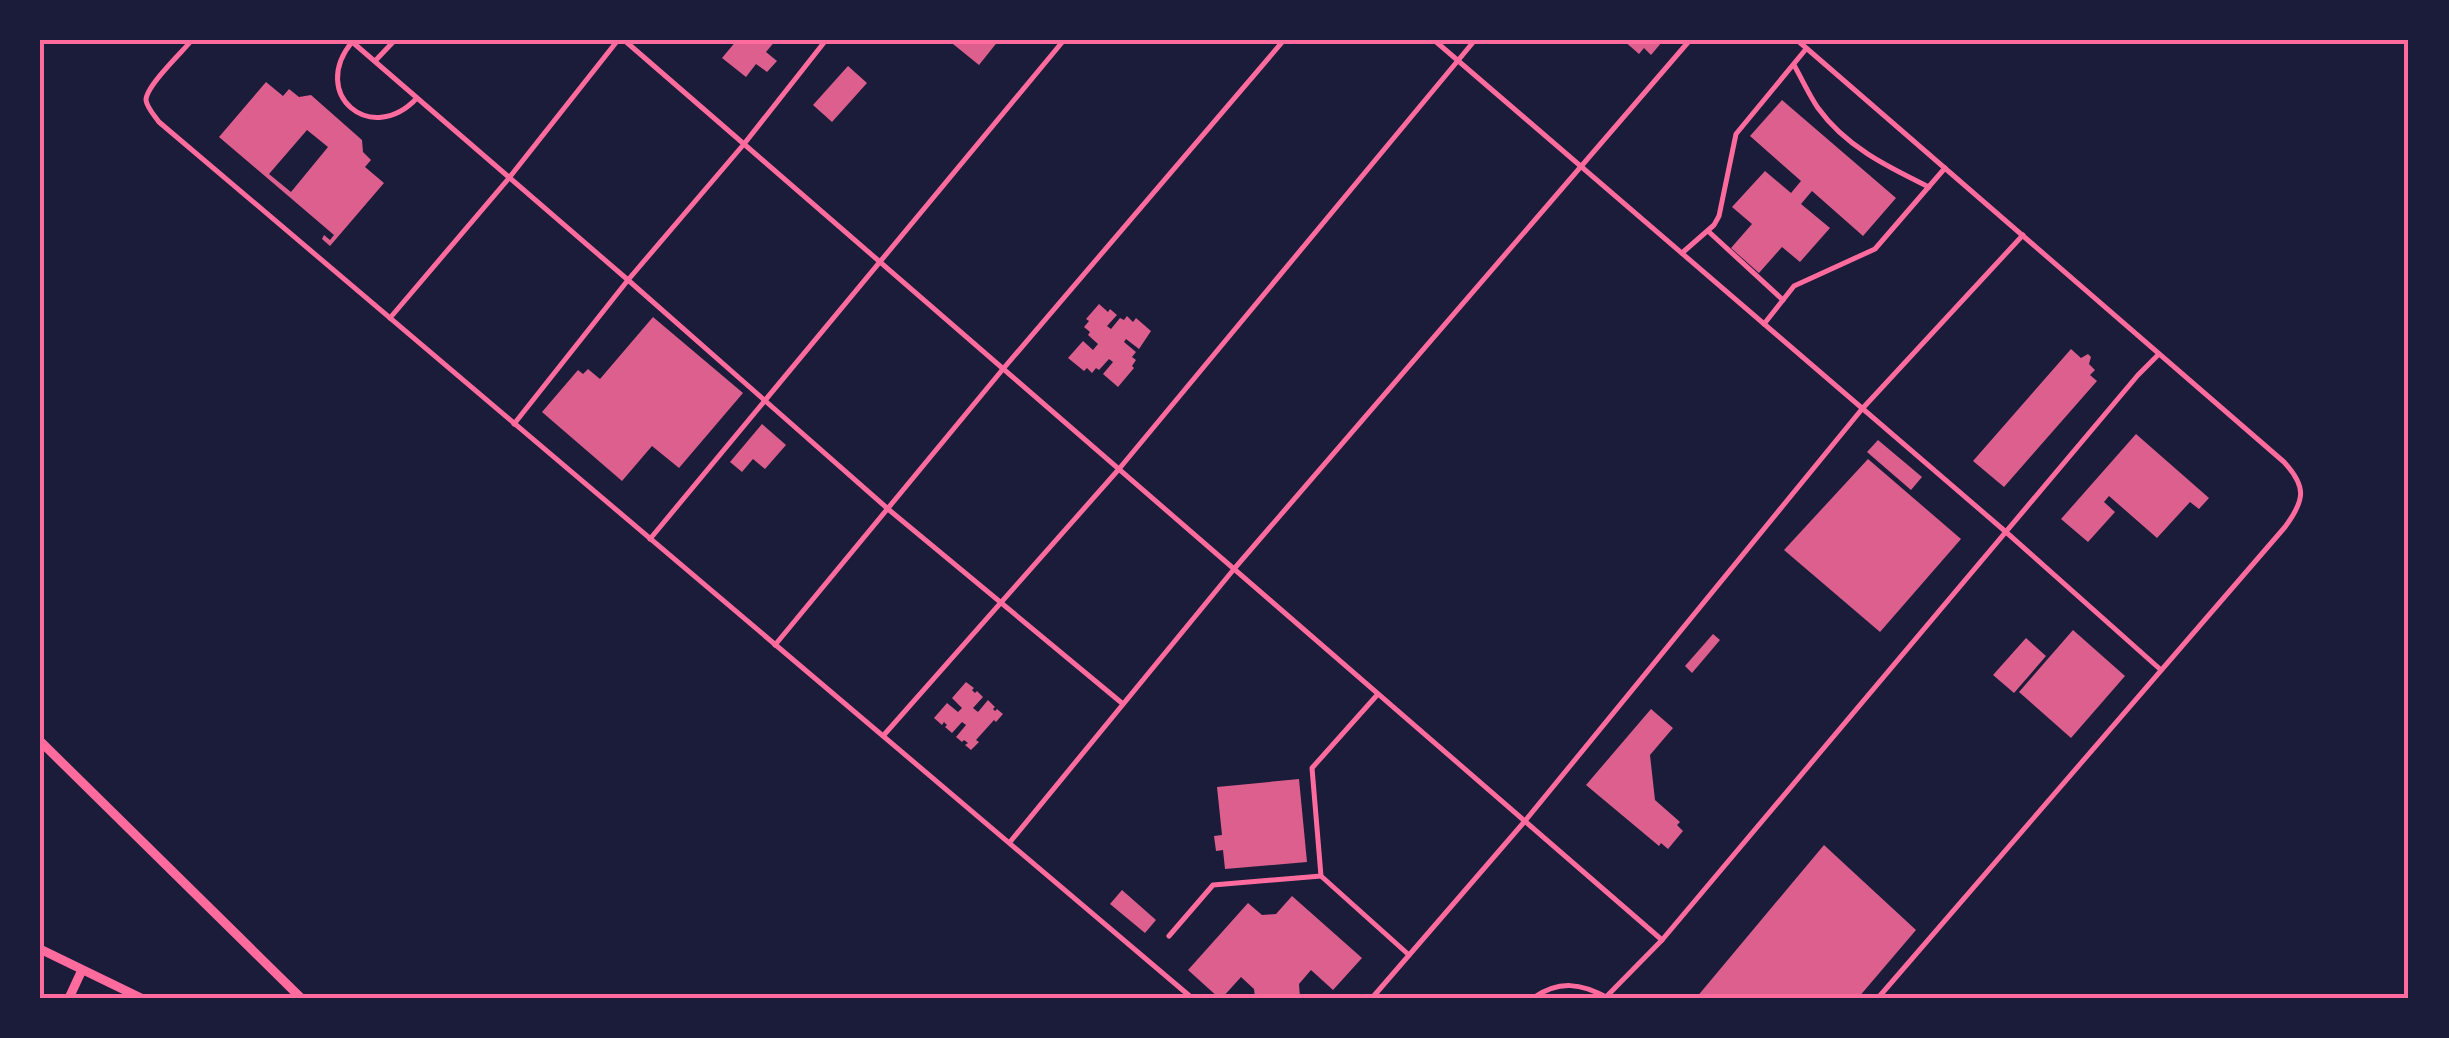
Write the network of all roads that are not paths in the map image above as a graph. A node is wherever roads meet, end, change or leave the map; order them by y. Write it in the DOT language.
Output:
graph roads {
  1 [pos="192,40"];
  2 [pos="395,40"];
  3 [pos="621,40"];
  4 [pos="826,40"];
  5 [pos="1064,40"];
  6 [pos="1284,40"];
  7 [pos="1434,40"];
  8 [pos="1475,40"];
  9 [pos="1690,40"];
  10 [pos="1796,40"];
  11 [pos="351,41"];
  12 [pos="1807,49"];
  13 [pos="1458,60"];
  14 [pos="376,61"];
  15 [pos="1794,65"];
  16 [pos="417,98"];
  17 [pos="744,144"];
  18 [pos="1581,166"];
  19 [pos="1945,168"];
  20 [pos="509,178"];
  21 [pos="1930,186"];
  22 [pos="1708,230"];
  23 [pos="2023,235"];
  24 [pos="1682,253"];
  25 [pos="879,261"];
  26 [pos="628,280"];
  27 [pos="1783,300"];
  28 [pos="390,318"];
  29 [pos="1764,324"];
  30 [pos="2160,353"];
  31 [pos="1004,369"];
  32 [pos="764,400"];
  33 [pos="1862,409"];
  34 [pos="514,424"];
  35 [pos="1119,469"];
  36 [pos="888,509"];
  37 [pos="2006,532"];
  38 [pos="650,539"];
  39 [pos="1234,569"];
  40 [pos="1002,602"];
  41 [pos="775,645"];
  42 [pos="2162,670"];
  43 [pos="1378,694"];
  44 [pos="1123,704"];
  45 [pos="882,736"];
  46 [pos="40,740"];
  47 [pos="1525,822"];
  48 [pos="1009,843"];
  49 [pos="1320,876"];
  50 [pos="1169,936"];
  51 [pos="1662,940"];
  52 [pos="40,949"];
  53 [pos="1409,954"];
  54 [pos="82,970"];
  55 [pos="1608,997"];
  56 [pos="69,998"];
  57 [pos="141,998"];
  58 [pos="301,998"];
  59 [pos="1192,998"];
  60 [pos="1372,998"];
  61 [pos="1532,998"];
  62 [pos="1878,998"];
  1 -- 28 [label="lane"];
  2 -- 14 [label="lane"];
  3 -- 17 [label="lane"];
  3 -- 20 [label="lane"];
  4 -- 17 [label="lane"];
  5 -- 25 [label="lane"];
  6 -- 31 [label="lane"];
  7 -- 13 [label="lane"];
  8 -- 13 [label="lane"];
  9 -- 18 [label="lane"];
  10 -- 12 [label="lane"];
  11 -- 14 [label="lane"];
  11 -- 16 [label="lane"];
  12 -- 15 [label="lane"];
  12 -- 19 [label="lane"];
  13 -- 18 [label="lane"];
  13 -- 35 [label="lane"];
  14 -- 16 [label="lane"];
  15 -- 21 [label="lane"];
  15 -- 22 [label="lane"];
  16 -- 20 [label="lane"];
  17 -- 25 [label="lane"];
  17 -- 26 [label="lane"];
  18 -- 24 [label="lane"];
  18 -- 39 [label="lane"];
  19 -- 21 [label="lane"];
  19 -- 23 [label="lane"];
  20 -- 26 [label="lane"];
  20 -- 28 [label="lane"];
  21 -- 27 [label="lane"];
  22 -- 24 [label="lane"];
  22 -- 27 [label="lane"];
  23 -- 30 [label="lane"];
  23 -- 33 [label="lane"];
  24 -- 29 [label="lane"];
  25 -- 31 [label="lane"];
  25 -- 32 [label="lane"];
  26 -- 32 [label="lane"];
  26 -- 34 [label="lane"];
  27 -- 29 [label="lane"];
  28 -- 34 [label="lane"];
  29 -- 33 [label="lane"];
  30 -- 37 [label="lane"];
  30 -- 42 [label="lane"];
  31 -- 35 [label="lane"];
  31 -- 36 [label="lane"];
  32 -- 36 [label="lane"];
  32 -- 38 [label="lane"];
  33 -- 37 [label="lane"];
  33 -- 47 [label="lane"];
  34 -- 38 [label="lane"];
  35 -- 39 [label="lane"];
  35 -- 40 [label="lane"];
  36 -- 40 [label="lane"];
  36 -- 41 [label="lane"];
  37 -- 42 [label="lane"];
  37 -- 51 [label="lane"];
  38 -- 41 [label="lane"];
  39 -- 43 [label="lane"];
  39 -- 44 [label="lane"];
  40 -- 44 [label="lane"];
  40 -- 45 [label="lane"];
  41 -- 45 [label="lane"];
  42 -- 62 [label="lane"];
  43 -- 47 [label="lane"];
  43 -- 49 [label="lane"];
  44 -- 48 [label="lane"];
  45 -- 48 [label="lane"];
  46 -- 58 [label="street"];
  47 -- 51 [label="lane"];
  47 -- 53 [label="lane"];
  48 -- 59 [label="lane"];
  49 -- 50 [label="lane"];
  49 -- 53 [label="lane"];
  51 -- 55 [label="lane"];
  52 -- 54 [label="street"];
  53 -- 60 [label="lane"];
  54 -- 56 [label="street"];
  54 -- 57 [label="street"];
  55 -- 61 [label="lane"];
}
